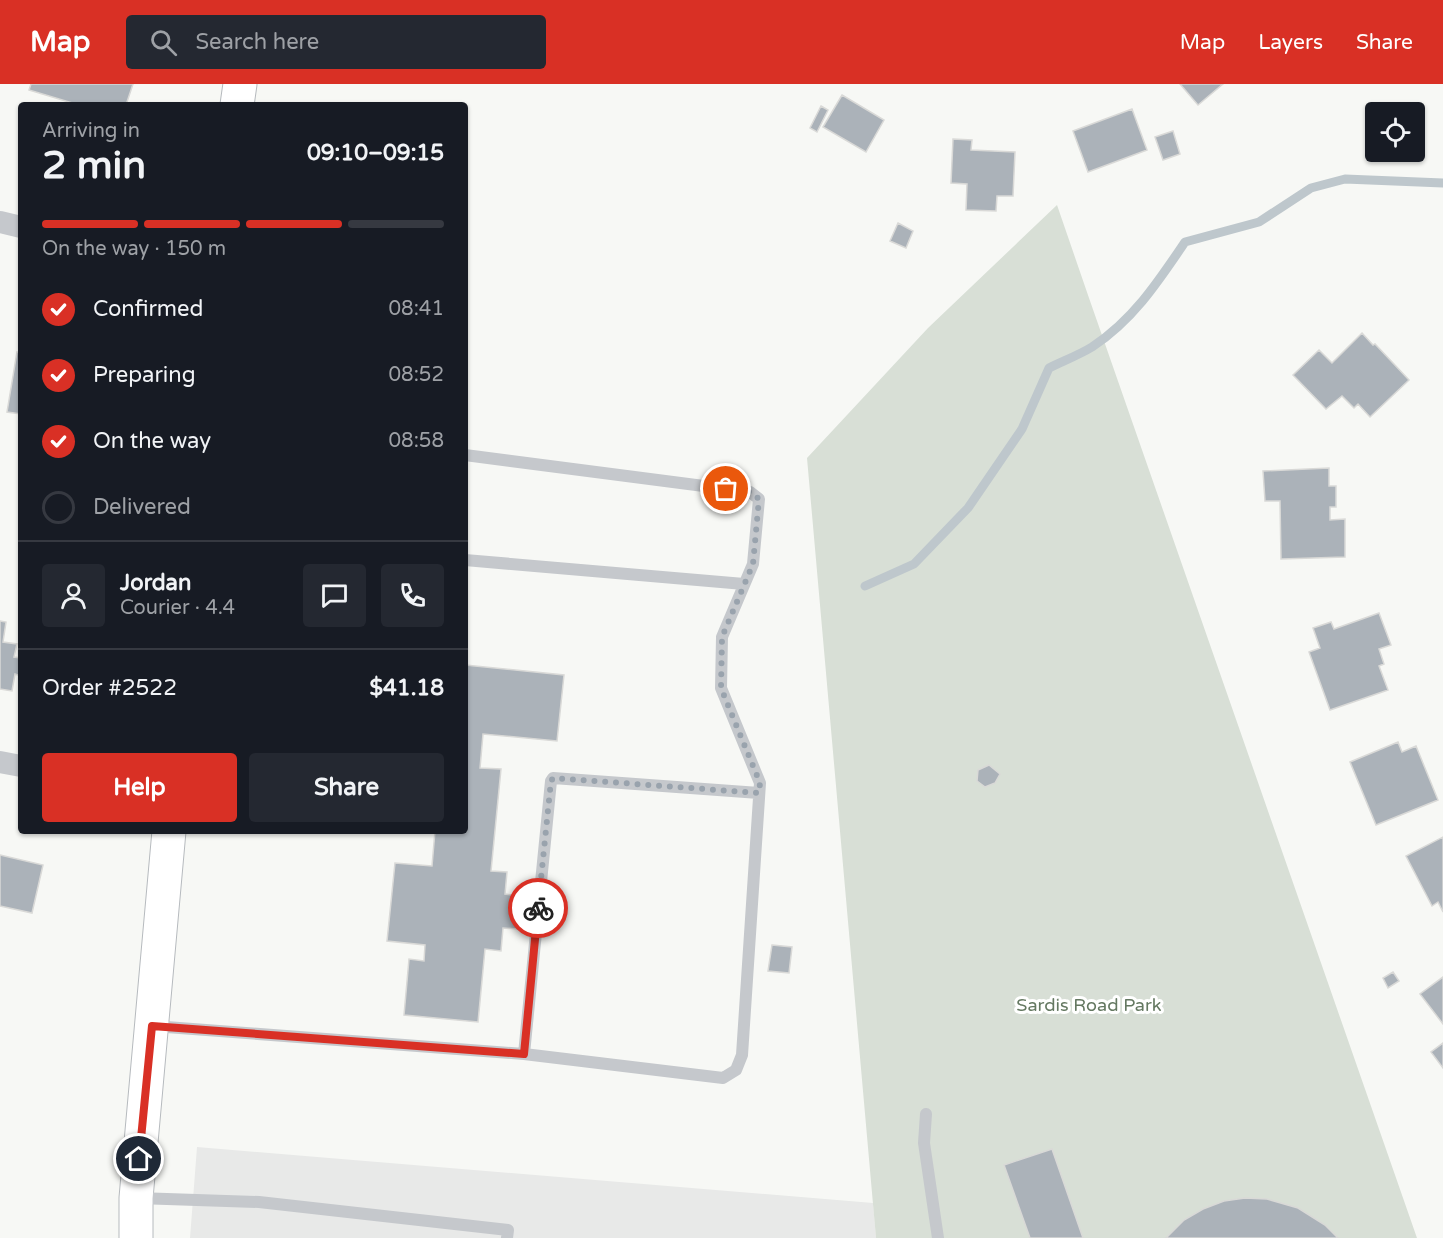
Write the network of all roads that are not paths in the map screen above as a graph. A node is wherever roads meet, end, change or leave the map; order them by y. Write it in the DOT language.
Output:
graph roads {
  1 [pos="240,84"];
  2 [pos="237,102"];
  3 [pos="0,222"];
  4 [pos="18,226"];
  5 [pos="468,455"];
  6 [pos="468,560"];
  7 [pos="744,585"];
  8 [pos="0,762"];
  9 [pos="18,765"];
  10 [pos="759,793"];
  11 [pos="169,834"];
  12 [pos="152,1026"];
  13 [pos="524,1054"];
  14 [pos="926,1114"];
  15 [pos="136,1198"];
  16 [pos="136,1238"];
  17 [pos="507,1238"];
  18 [pos="938,1238"];
  1 -- 2 [label="main road"];
  3 -- 4 [label="street"];
  5 -- 7 [label="lane"];
  6 -- 7 [label="lane"];
  7 -- 10 [label="lane"];
  8 -- 9 [label="street"];
  10 -- 13 [label="lane"];
  10 -- 13 [label="lane"];
  11 -- 12 [label="main road"];
  12 -- 13 [label="lane"];
  12 -- 15 [label="main road"];
  14 -- 18 [label="lane"];
  15 -- 16 [label="main road"];
  15 -- 17 [label="lane"];
}
